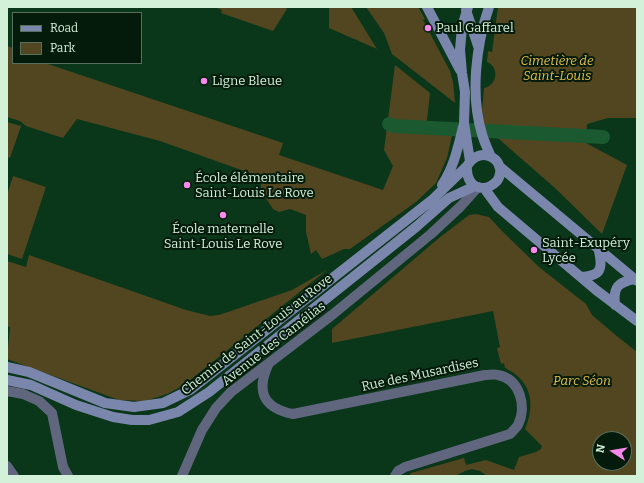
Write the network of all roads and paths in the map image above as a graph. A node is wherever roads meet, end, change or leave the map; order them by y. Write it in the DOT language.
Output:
graph roads {
  1 [pos="427,7"];
  2 [pos="489,7"];
  3 [pos="466,8"];
  4 [pos="478,46"];
  5 [pos="462,73"];
  6 [pos="464,123"];
  7 [pos="491,157"];
  8 [pos="469,163"];
  9 [pos="499,166"];
  10 [pos="479,187"];
  11 [pos="432,200"];
  12 [pos="599,250"];
  13 [pos="581,277"];
  14 [pos="636,280"];
  15 [pos="615,305"];
  16 [pos="637,321"];
  17 [pos="269,363"];
  18 [pos="7,367"];
  19 [pos="7,380"];
  20 [pos="7,391"];
  21 [pos="7,466"];
  22 [pos="14,476"];
  23 [pos="68,476"];
  24 [pos="182,476"];
  25 [pos="395,476"];
  1 -- 5 [label="main road"];
  2 -- 4 [label="main road"];
  3 -- 4 [label="main road"];
  3 -- 5 [label="main road, Chemin de Saint-Louis au Rove"];
  4 -- 7 [label="main road"];
  5 -- 6 [label="main road, Chemin de Saint-Louis au Rove"];
  6 -- 8 [label="main road, Chemin de Saint-Louis au Rove"];
  6 -- 11 [label="main road, Chemin de Saint-Louis au Rove"];
  7 -- 8 [label="main road, Chemin de Saint-Louis au Rove"];
  7 -- 9 [label="main road"];
  8 -- 10 [label="main road, Chemin de Saint-Louis au Rove"];
  8 -- 11 [label="main road, Chemin de Saint-Louis au Rove"];
  9 -- 10 [label="main road, Chemin de Saint-Louis au Rove"];
  9 -- 12 [label="main road"];
  10 -- 13 [label="main road"];
  10 -- 17 [label="street, Avenue des Camélias"];
  10 -- 19 [label="main road, Chemin de Saint-Louis au Rove"];
  11 -- 18 [label="main road, Chemin de Saint-Louis au Rove"];
  12 -- 13 [label="main road"];
  12 -- 14 [label="main road"];
  13 -- 15 [label="main road"];
  14 -- 15 [label="main road"];
  15 -- 16 [label="main road"];
  17 -- 24 [label="street, Avenue des Camélias"];
  17 -- 25 [label="street, Rue des Musardises"];
  20 -- 23 [label="street"];
  21 -- 22 [label="street"];
}
